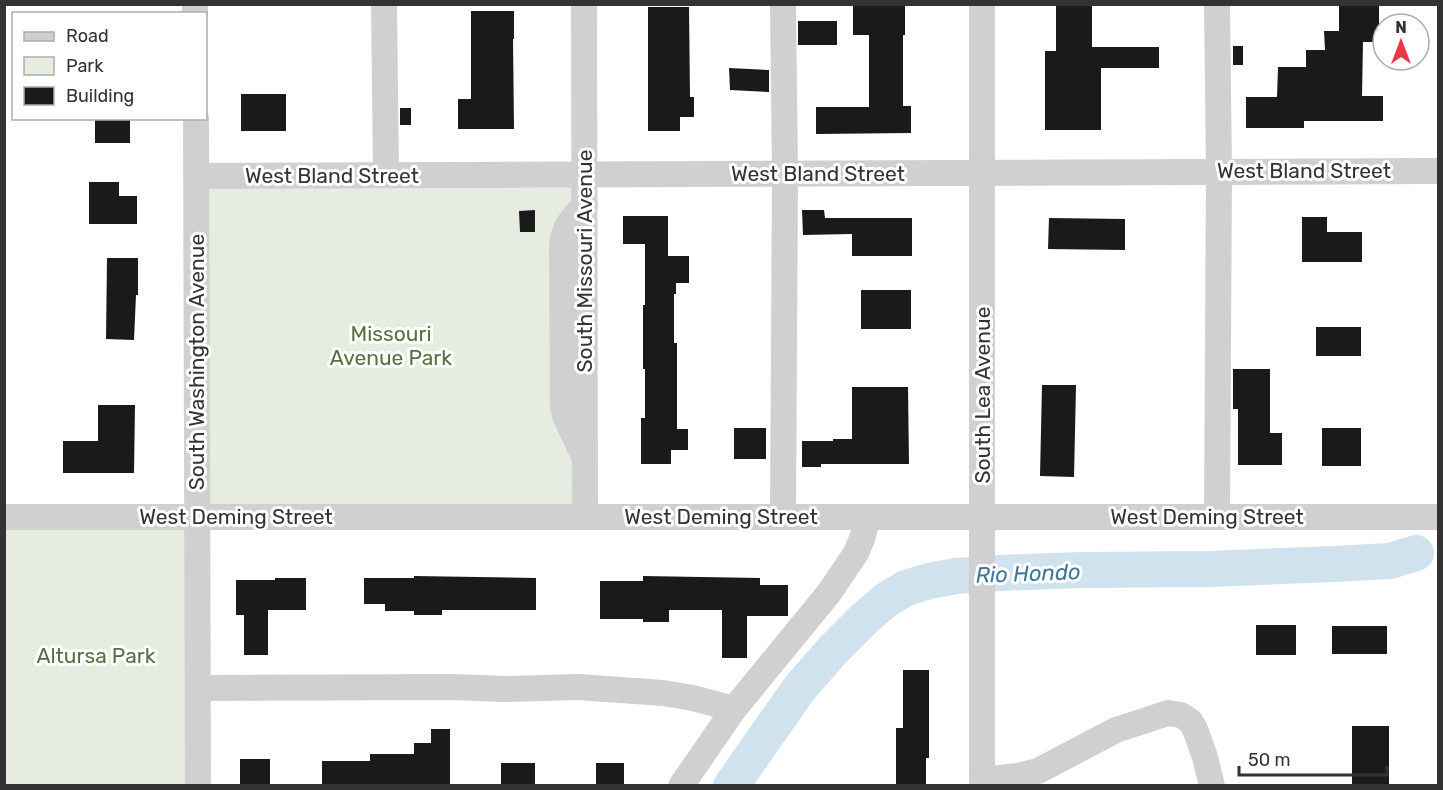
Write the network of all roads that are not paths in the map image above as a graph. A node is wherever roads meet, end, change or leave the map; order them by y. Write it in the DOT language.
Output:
graph roads {
  1 [pos="384,4"];
  2 [pos="584,4"];
  3 [pos="783,4"];
  4 [pos="982,4"];
  5 [pos="1217,4"];
  6 [pos="196,120"];
  7 [pos="1438,171"];
  8 [pos="1219,172"];
  9 [pos="982,173"];
  10 [pos="785,174"];
  11 [pos="386,175"];
  12 [pos="585,175"];
  13 [pos="196,176"];
  14 [pos="197,516"];
  15 [pos="4,517"];
  16 [pos="585,517"];
  17 [pos="783,517"];
  18 [pos="868,517"];
  19 [pos="983,517"];
  20 [pos="1217,517"];
  21 [pos="1438,517"];
  22 [pos="198,688"];
  23 [pos="734,709"];
  24 [pos="982,783"];
  25 [pos="198,786"];
  26 [pos="681,786"];
  27 [pos="1212,786"];
  1 -- 11 [label="street"];
  2 -- 12 [label="street, South Missouri Avenue"];
  3 -- 10 [label="street"];
  4 -- 9 [label="street, South Lea Avenue"];
  5 -- 8 [label="street"];
  6 -- 13 [label="street, South Washington Avenue"];
  7 -- 8 [label="street, West Bland Street"];
  8 -- 9 [label="street, West Bland Street"];
  8 -- 20 [label="street"];
  9 -- 10 [label="street, West Bland Street"];
  9 -- 19 [label="street, South Lea Avenue"];
  10 -- 12 [label="street, West Bland Street"];
  10 -- 17 [label="street"];
  11 -- 12 [label="street, West Bland Street"];
  11 -- 13 [label="street, West Bland Street"];
  12 -- 16 [label="street, South Missouri Avenue"];
  13 -- 14 [label="street, South Washington Avenue"];
  14 -- 15 [label="street, West Deming Street"];
  14 -- 16 [label="street, West Deming Street"];
  14 -- 22 [label="street, South Washington Avenue"];
  16 -- 17 [label="street, West Deming Street"];
  17 -- 18 [label="street, West Deming Street"];
  18 -- 19 [label="street, West Deming Street"];
  18 -- 23 [label="street"];
  19 -- 20 [label="street, West Deming Street"];
  19 -- 24 [label="street, South Lea Avenue"];
  20 -- 21 [label="street, West Deming Street"];
  22 -- 23 [label="street"];
  22 -- 25 [label="street, South Washington Avenue"];
  23 -- 26 [label="street"];
  24 -- 27 [label="street"];
}
